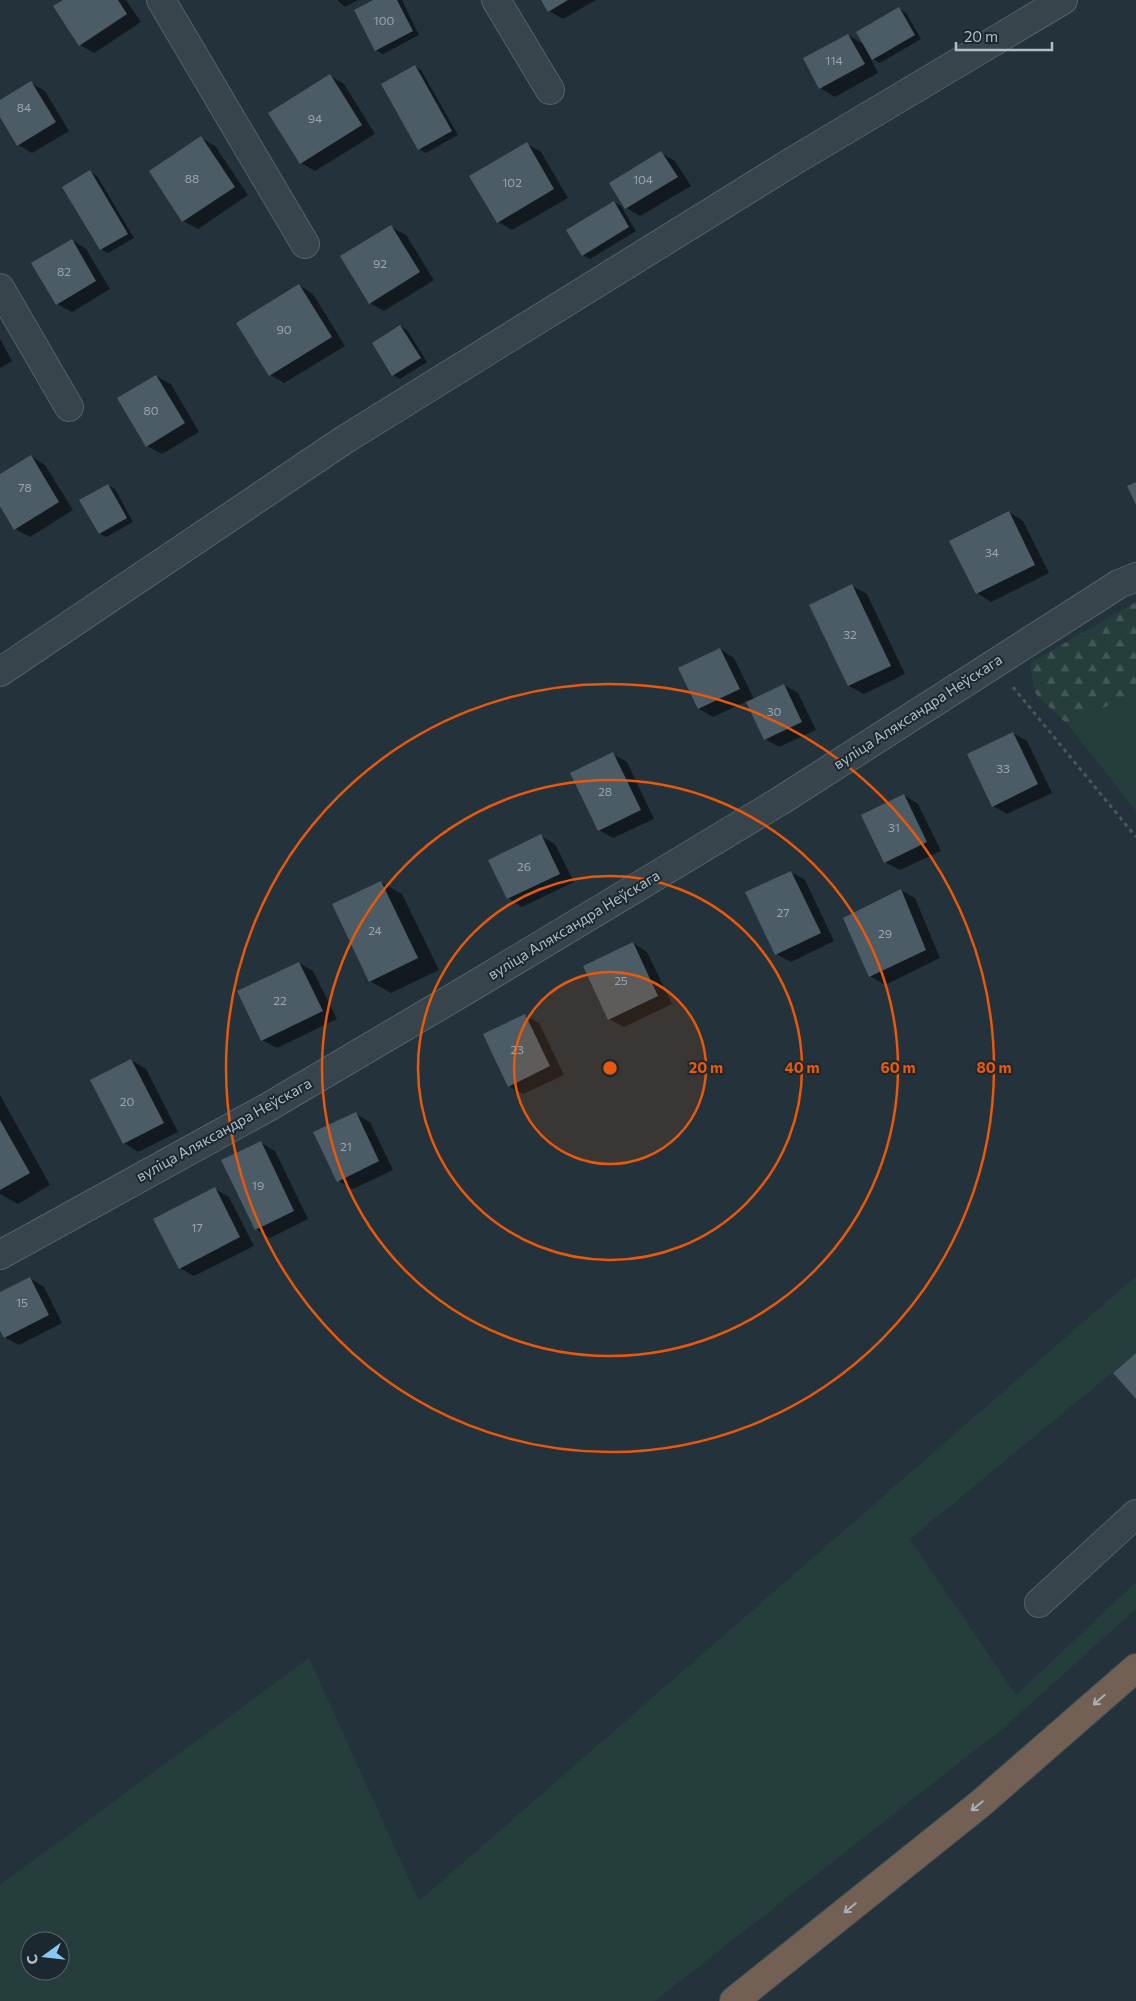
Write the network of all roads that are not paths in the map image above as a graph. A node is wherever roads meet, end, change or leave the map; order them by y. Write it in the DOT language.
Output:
graph roads {
  1 [pos="161,0"];
  2 [pos="496,0"];
  3 [pos="1063,0"];
  4 [pos="550,90"];
  5 [pos="304,244"];
  6 [pos="0,288"];
  7 [pos="69,407"];
  8 [pos="1136,577"];
  9 [pos="0,672"];
  10 [pos="0,1255"];
  11 [pos="1136,1514"];
  12 [pos="1039,1602"];
  13 [pos="1136,1668"];
  14 [pos="734,2001"];
  1 -- 5 [label="street"];
  2 -- 4 [label="street"];
  3 -- 9 [label="street"];
  6 -- 7 [label="street"];
  8 -- 10 [label="street, вуліца Аляксандра Неўскага"];
  11 -- 12 [label="street"];
  13 -- 14 [label="highway, one-way"];
}
